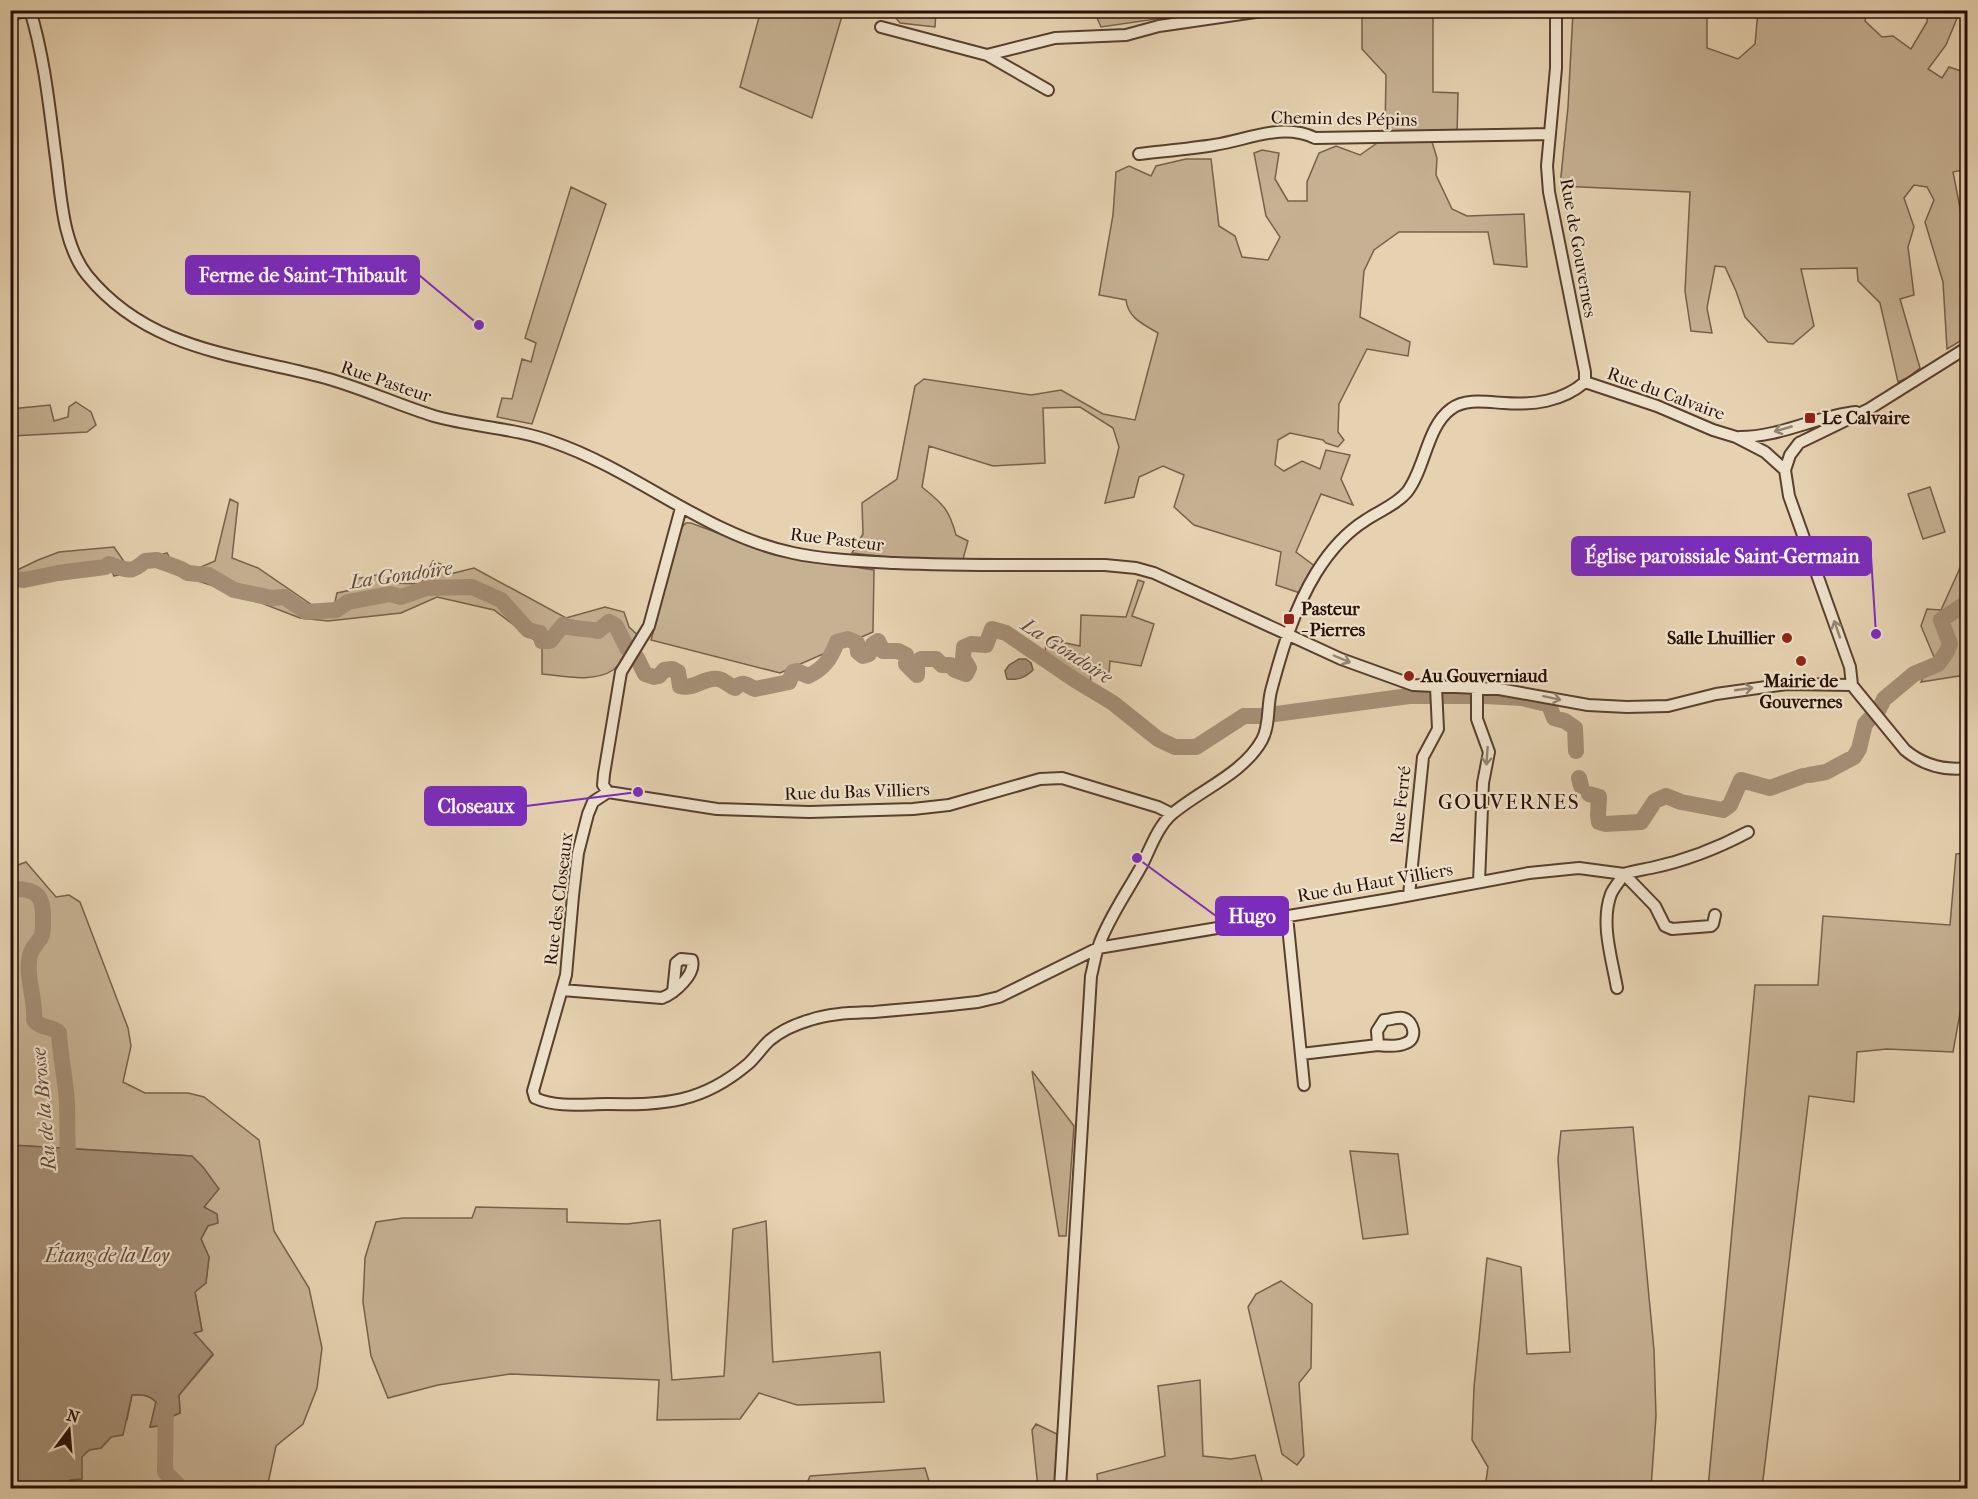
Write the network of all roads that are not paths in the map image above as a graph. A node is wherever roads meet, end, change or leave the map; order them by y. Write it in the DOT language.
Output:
graph roads {
  1 [pos="29,10"];
  2 [pos="1269,10"];
  3 [pos="1556,10"];
  4 [pos="10,15"];
  5 [pos="881,27"];
  6 [pos="987,55"];
  7 [pos="1048,90"];
  8 [pos="1550,134"];
  9 [pos="1139,154"];
  10 [pos="1968,347"];
  11 [pos="1585,382"];
  12 [pos="1861,412"];
  13 [pos="1736,436"];
  14 [pos="1785,470"];
  15 [pos="681,508"];
  16 [pos="1288,635"];
  17 [pos="1852,685"];
  18 [pos="1477,693"];
  19 [pos="1436,694"];
  20 [pos="1968,768"];
  21 [pos="608,792"];
  22 [pos="1172,814"];
  23 [pos="1748,832"];
  24 [pos="1624,874"];
  25 [pos="1479,882"];
  26 [pos="1409,895"];
  27 [pos="1715,915"];
  28 [pos="1287,916"];
  29 [pos="1098,948"];
  30 [pos="1617,987"];
  31 [pos="562,990"];
  32 [pos="673,992"];
  33 [pos="1378,1045"];
  34 [pos="1301,1054"];
  35 [pos="1304,1085"];
  36 [pos="535,1098"];
  37 [pos="1060,1488"];
  1 -- 4 [label="street"];
  1 -- 15 [label="street, Rue Pasteur"];
  2 -- 6 [label="street"];
  3 -- 8 [label="street, Rue de Gouvernes"];
  5 -- 6 [label="street"];
  6 -- 7 [label="street"];
  8 -- 9 [label="street, Chemin des Pépins"];
  8 -- 11 [label="street, Rue de Gouvernes"];
  10 -- 12 [label="street"];
  11 -- 13 [label="street, Rue du Calvaire"];
  11 -- 16 [label="street"];
  12 -- 13 [label="street, Rue du Calvaire, one-way"];
  12 -- 14 [label="street"];
  13 -- 14 [label="street, Rue du Calvaire"];
  17 -- 14 [label="street, one-way"];
  15 -- 16 [label="street, Rue Pasteur"];
  15 -- 21 [label="street"];
  16 -- 19 [label="street, Rue Pasteur, one-way"];
  16 -- 22 [label="street"];
  18 -- 17 [label="street, Rue Pasteur, one-way"];
  17 -- 20 [label="street"];
  18 -- 19 [label="street, Rue Pasteur"];
  18 -- 25 [label="street, one-way"];
  19 -- 26 [label="street, Rue Ferré"];
  21 -- 22 [label="street, Rue du Bas Villiers"];
  21 -- 31 [label="street, Rue des Closeaux"];
  22 -- 29 [label="street"];
  23 -- 24 [label="street"];
  24 -- 25 [label="street, Rue du Haut Villiers"];
  24 -- 27 [label="street"];
  24 -- 30 [label="street"];
  25 -- 26 [label="street, Rue du Haut Villiers"];
  26 -- 28 [label="street, Rue du Haut Villiers"];
  28 -- 29 [label="street, Rue du Haut Villiers"];
  28 -- 34 [label="street"];
  29 -- 36 [label="street, Rue du Haut Villiers"];
  29 -- 37 [label="street"];
  31 -- 32 [label="street"];
  31 -- 36 [label="street, Rue des Closeaux"];
  33 -- 34 [label="street"];
  34 -- 35 [label="street"];
}
